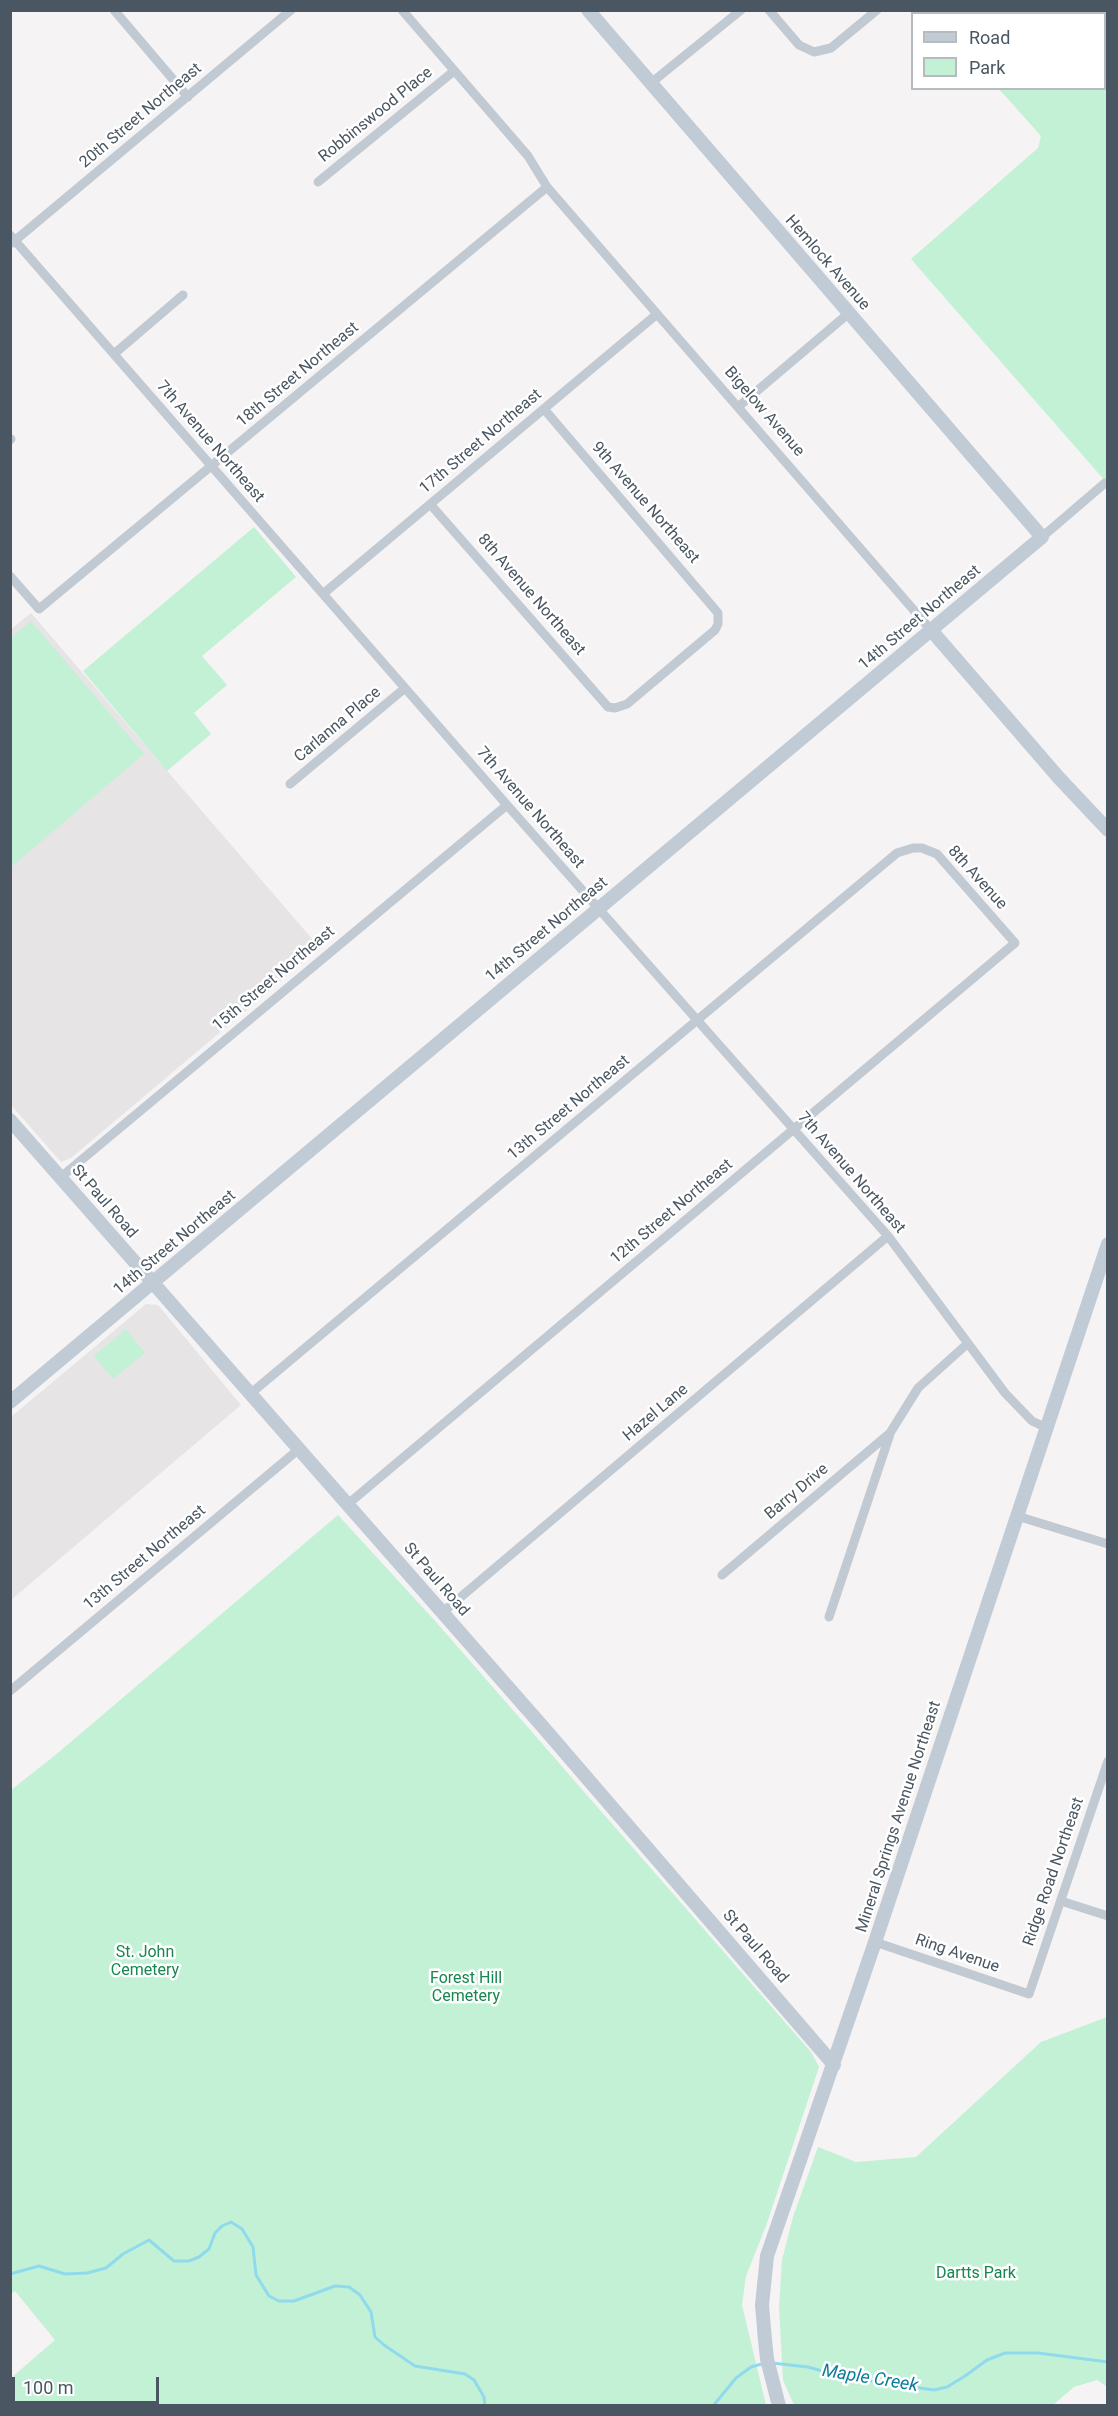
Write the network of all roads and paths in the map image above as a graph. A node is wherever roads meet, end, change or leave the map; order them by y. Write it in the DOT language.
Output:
graph roads {
  1 [pos="114,10"];
  2 [pos="291,10"];
  3 [pos="402,10"];
  4 [pos="588,10"];
  5 [pos="741,10"];
  6 [pos="769,10"];
  7 [pos="877,10"];
  8 [pos="454,71"];
  9 [pos="651,83"];
  10 [pos="188,97"];
  11 [pos="318,182"];
  12 [pos="548,187"];
  13 [pos="12,240"];
  14 [pos="183,295"];
  15 [pos="849,313"];
  16 [pos="657,314"];
  17 [pos="114,354"];
  18 [pos="738,406"];
  19 [pos="544,409"];
  20 [pos="211,466"];
  21 [pos="1105,483"];
  22 [pos="430,504"];
  23 [pos="1042,537"];
  24 [pos="10,576"];
  25 [pos="323,594"];
  26 [pos="931,630"];
  27 [pos="405,688"];
  28 [pos="608,707"];
  29 [pos="290,784"];
  30 [pos="507,804"];
  31 [pos="1107,830"];
  32 [pos="908,848"];
  33 [pos="598,909"];
  34 [pos="1015,943"];
  35 [pos="696,1020"];
  36 [pos="10,1120"];
  37 [pos="793,1130"];
  38 [pos="61,1178"];
  39 [pos="888,1236"];
  40 [pos="1107,1244"];
  41 [pos="153,1282"];
  42 [pos="967,1344"];
  43 [pos="250,1394"];
  44 [pos="10,1402"];
  45 [pos="1047,1428"];
  46 [pos="890,1433"];
  47 [pos="299,1449"];
  48 [pos="348,1504"];
  49 [pos="1017,1516"];
  50 [pos="1107,1544"];
  51 [pos="722,1575"];
  52 [pos="443,1612"];
  53 [pos="829,1617"];
  54 [pos="10,1691"];
  55 [pos="1107,1761"];
  56 [pos="1060,1900"];
  57 [pos="1107,1916"];
  58 [pos="875,1942"];
  59 [pos="1029,1994"];
  60 [pos="834,2065"];
  61 [pos="779,2405"];
  1 -- 10 [label="street"];
  2 -- 10 [label="street, 20th Street Northeast"];
  3 -- 8 [label="street, Bigelow Avenue"];
  4 -- 9 [label="street, Hemlock Avenue"];
  5 -- 9 [label="street"];
  6 -- 7 [label="street"];
  8 -- 11 [label="street, Robbinswood Place"];
  8 -- 12 [label="street, Bigelow Avenue"];
  9 -- 15 [label="street, Hemlock Avenue"];
  10 -- 13 [label="street, 20th Street Northeast"];
  12 -- 16 [label="street, Bigelow Avenue"];
  12 -- 20 [label="street, 18th Street Northeast"];
  13 -- 17 [label="street, 7th Avenue Northeast"];
  14 -- 17 [label="street"];
  15 -- 18 [label="street"];
  15 -- 23 [label="street, Hemlock Avenue"];
  16 -- 18 [label="street, Bigelow Avenue"];
  16 -- 19 [label="street, 17th Street Northeast"];
  17 -- 20 [label="street, 7th Avenue Northeast"];
  18 -- 26 [label="street, Bigelow Avenue"];
  19 -- 22 [label="street, 17th Street Northeast"];
  19 -- 28 [label="street, 9th Avenue Northeast"];
  20 -- 24 [label="street, 18th Street Northeast"];
  20 -- 25 [label="street, 7th Avenue Northeast"];
  21 -- 23 [label="street, 14th Street Northeast"];
  22 -- 25 [label="street, 17th Street Northeast"];
  22 -- 28 [label="street, 8th Avenue Northeast"];
  23 -- 26 [label="street, 14th Street Northeast"];
  25 -- 27 [label="street, 7th Avenue Northeast"];
  26 -- 31 [label="street, Bigelow Avenue"];
  26 -- 33 [label="street, 14th Street Northeast"];
  27 -- 29 [label="street, Carlanna Place"];
  27 -- 30 [label="street, 7th Avenue Northeast"];
  30 -- 33 [label="street, 7th Avenue Northeast"];
  30 -- 38 [label="street, 15th Street Northeast"];
  32 -- 34 [label="street, 8th Avenue"];
  32 -- 35 [label="street, 13th Street Northeast"];
  33 -- 35 [label="street, 7th Avenue Northeast"];
  33 -- 41 [label="street, 14th Street Northeast"];
  34 -- 37 [label="street, 12th Street Northeast"];
  35 -- 37 [label="street, 7th Avenue Northeast"];
  35 -- 43 [label="street, 13th Street Northeast"];
  36 -- 38 [label="street, St Paul Road"];
  37 -- 39 [label="street, 7th Avenue Northeast"];
  37 -- 48 [label="street, 12th Street Northeast"];
  38 -- 41 [label="street, St Paul Road"];
  39 -- 42 [label="street, 7th Avenue Northeast"];
  39 -- 52 [label="street, Hazel Lane"];
  40 -- 45 [label="street, Mineral Springs Avenue Northeast"];
  41 -- 43 [label="street, St Paul Road"];
  41 -- 44 [label="street, 14th Street Northeast"];
  42 -- 45 [label="street, 7th Avenue Northeast"];
  42 -- 46 [label="street, Barry Drive"];
  43 -- 47 [label="street, St Paul Road"];
  45 -- 49 [label="street, Mineral Springs Avenue Northeast"];
  46 -- 51 [label="street, Barry Drive"];
  46 -- 53 [label="street, Barry Drive"];
  47 -- 48 [label="street, St Paul Road"];
  47 -- 54 [label="street, 13th Street Northeast"];
  48 -- 52 [label="street, St Paul Road"];
  49 -- 50 [label="street"];
  49 -- 58 [label="street, Mineral Springs Avenue Northeast"];
  52 -- 60 [label="street, St Paul Road"];
  55 -- 56 [label="street, Ridge Road Northeast"];
  56 -- 57 [label="street"];
  56 -- 59 [label="street, Ridge Road Northeast"];
  58 -- 59 [label="street, Ring Avenue"];
  58 -- 60 [label="street, Mineral Springs Avenue Northeast"];
  60 -- 61 [label="street, Mineral Springs Avenue Northeast"];
}
